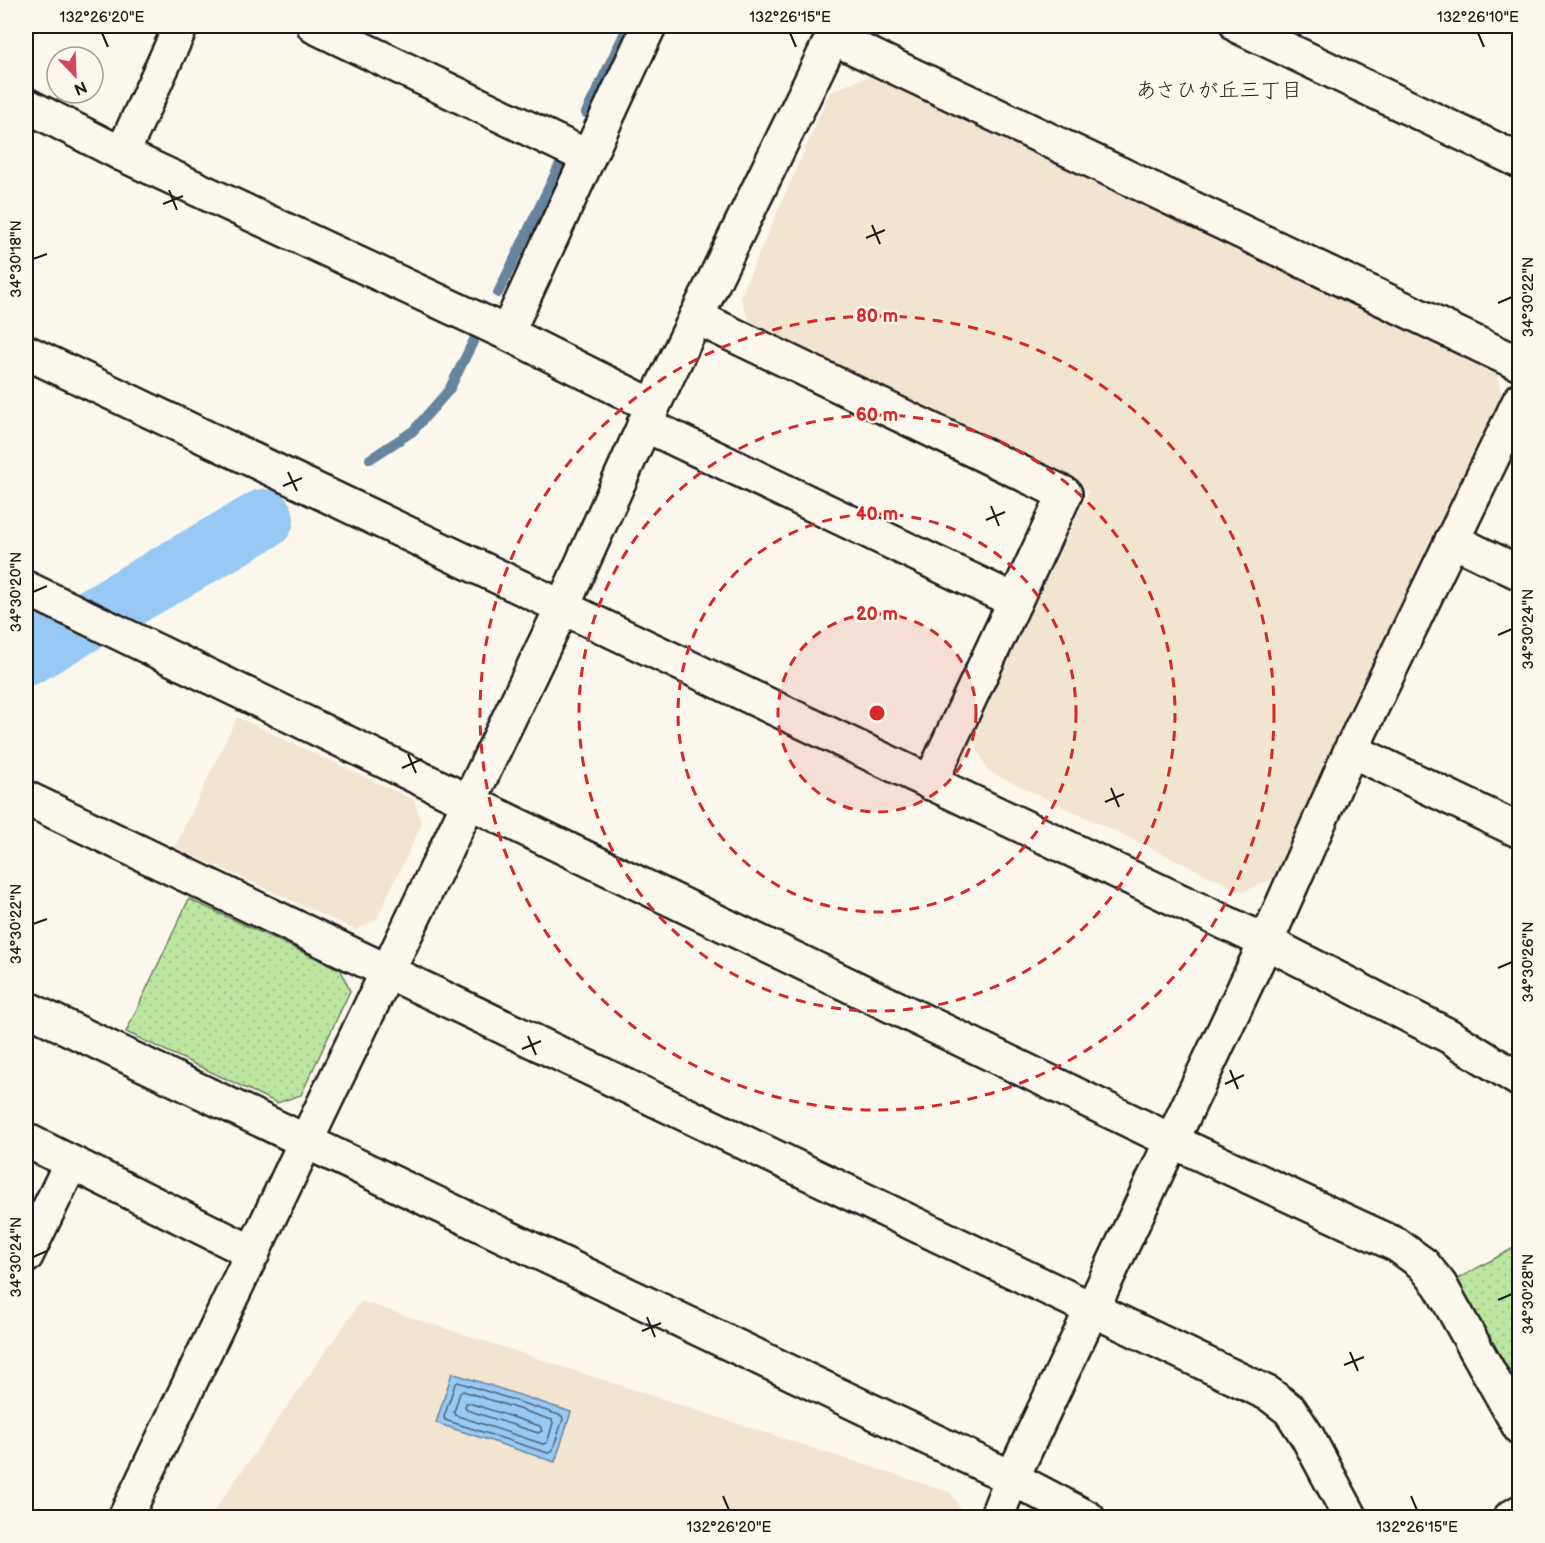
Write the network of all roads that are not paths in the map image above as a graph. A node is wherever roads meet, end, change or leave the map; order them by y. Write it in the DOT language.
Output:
graph roads {
  1 [pos="181,26"];
  2 [pos="314,26"];
  3 [pos="649,26"];
  4 [pos="1238,26"];
  5 [pos="835,31"];
  6 [pos="26,105"];
  7 [pos="122,154"];
  8 [pos="588,157"];
  9 [pos="1520,161"];
  10 [pos="696,317"];
  11 [pos="507,333"];
  12 [pos="26,352"];
  13 [pos="1520,364"];
  14 [pos="1520,400"];
  15 [pos="648,415"];
  16 [pos="1452,540"];
  17 [pos="1520,573"];
  18 [pos="26,588"];
  19 [pos="1015,601"];
  20 [pos="562,608"];
  21 [pos="1351,750"];
  22 [pos="930,783"];
  23 [pos="26,798"];
  24 [pos="469,802"];
  25 [pos="1520,831"];
  26 [pos="1266,942"];
  27 [pos="387,972"];
  28 [pos="26,1008"];
  29 [pos="1520,1080"];
  30 [pos="26,1140"];
  31 [pos="306,1140"];
  32 [pos="1172,1140"];
  33 [pos="71,1162"];
  34 [pos="252,1252"];
  35 [pos="26,1256"];
  36 [pos="1092,1309"];
  37 [pos="1520,1428"];
  38 [pos="1012,1478"];
  39 [pos="1520,1512"];
  40 [pos="125,1518"];
  41 [pos="996,1518"];
  42 [pos="1088,1518"];
  43 [pos="1351,1518"];
  44 [pos="1510,1518"];
  1 -- 7 [label="street"];
  2 -- 8 [label="street"];
  3 -- 8 [label="street"];
  4 -- 9 [label="street"];
  5 -- 10 [label="street"];
  5 -- 13 [label="street"];
  6 -- 7 [label="street"];
  7 -- 11 [label="street"];
  8 -- 11 [label="street"];
  10 -- 15 [label="street"];
  10 -- 19 [label="street"];
  11 -- 15 [label="street"];
  12 -- 20 [label="street"];
  14 -- 16 [label="street"];
  15 -- 19 [label="street"];
  15 -- 20 [label="street"];
  16 -- 17 [label="street"];
  16 -- 21 [label="street"];
  18 -- 24 [label="street"];
  19 -- 22 [label="street"];
  20 -- 22 [label="street"];
  20 -- 24 [label="street"];
  21 -- 25 [label="street"];
  21 -- 26 [label="street"];
  22 -- 26 [label="street"];
  23 -- 27 [label="street"];
  24 -- 27 [label="street"];
  24 -- 32 [label="street"];
  26 -- 29 [label="street"];
  26 -- 32 [label="street"];
  27 -- 31 [label="street"];
  27 -- 36 [label="street"];
  28 -- 31 [label="street"];
  30 -- 33 [label="street"];
  31 -- 34 [label="street"];
  31 -- 38 [label="street"];
  32 -- 36 [label="street"];
  32 -- 37 [label="street"];
  33 -- 34 [label="street"];
  33 -- 35 [label="street"];
  34 -- 40 [label="street"];
  36 -- 38 [label="street"];
  36 -- 43 [label="street"];
  38 -- 41 [label="street"];
  38 -- 42 [label="street"];
  39 -- 44 [label="street"];
}
